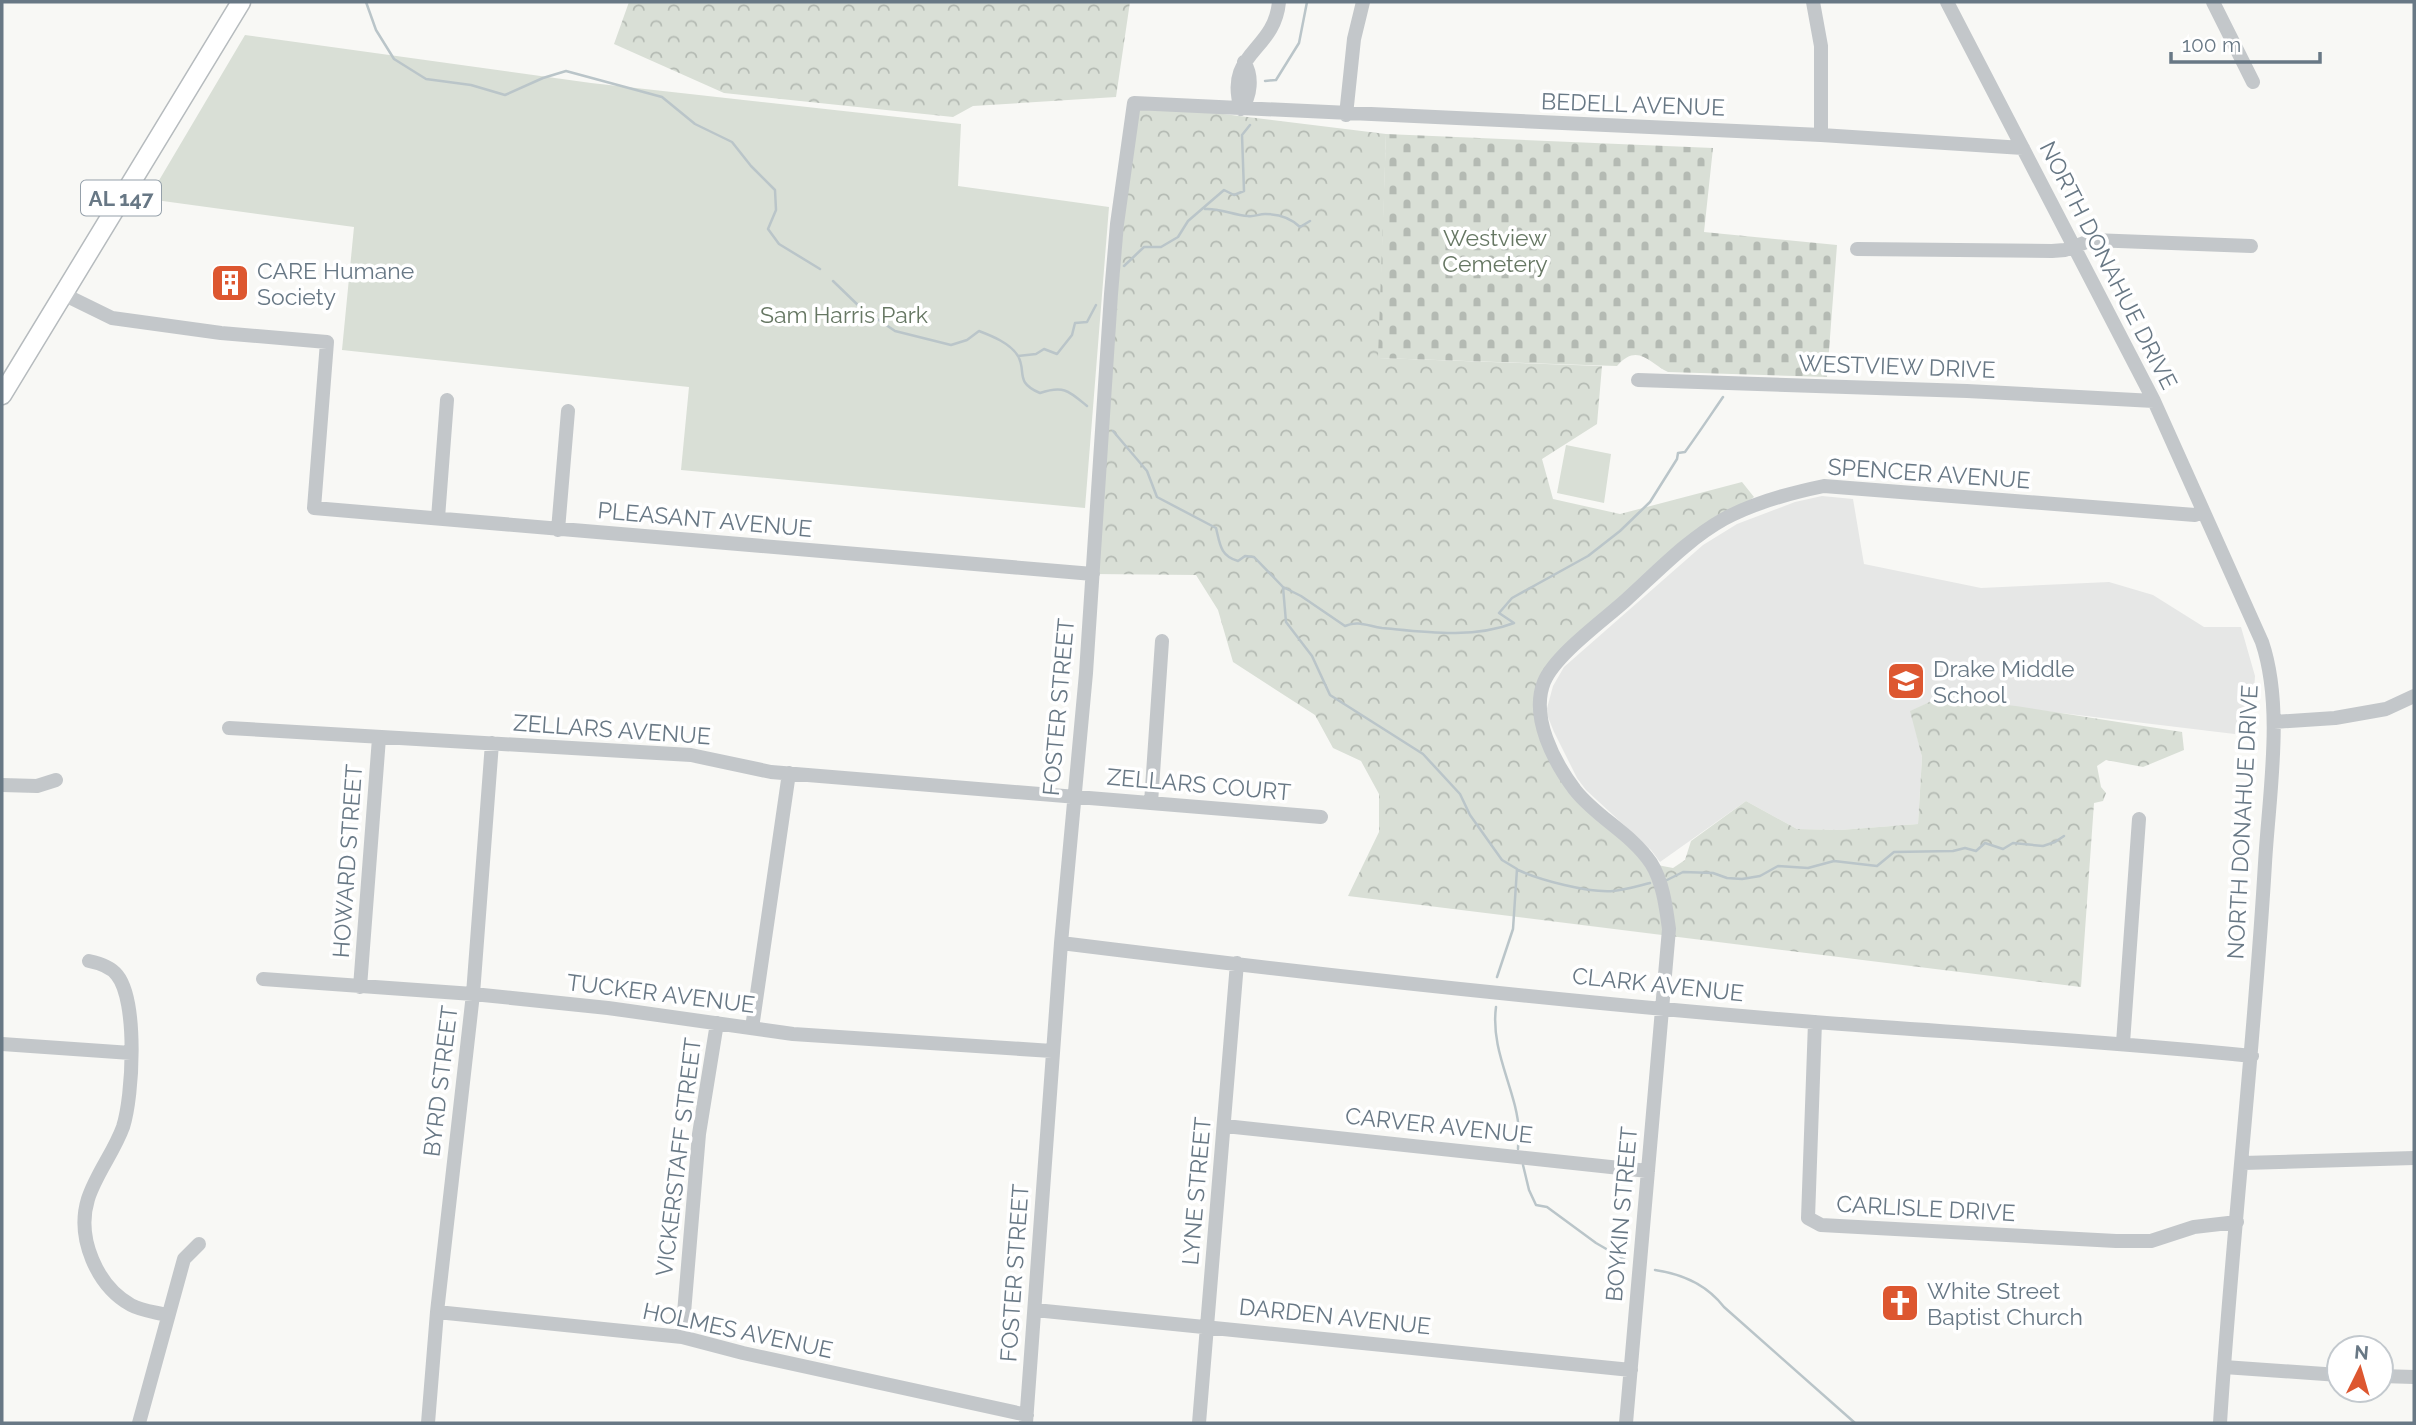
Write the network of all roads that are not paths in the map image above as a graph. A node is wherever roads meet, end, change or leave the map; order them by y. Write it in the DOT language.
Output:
graph roads {
  1 [pos="242,2"];
  2 [pos="1279,2"];
  3 [pos="1363,2"];
  4 [pos="1813,2"];
  5 [pos="1947,2"];
  6 [pos="2213,2"];
  7 [pos="2253,82"];
  8 [pos="1241,109"];
  9 [pos="1346,115"];
  10 [pos="1821,135"];
  11 [pos="2023,148"];
  12 [pos="2251,246"];
  13 [pos="2073,247"];
  14 [pos="1857,248"];
  15 [pos="63,294"];
  16 [pos="1638,380"];
  17 [pos="2,395"];
  18 [pos="447,400"];
  19 [pos="2154,401"];
  20 [pos="568,411"];
  21 [pos="2203,511"];
  22 [pos="438,518"];
  23 [pos="558,530"];
  24 [pos="1093,574"];
  25 [pos="1162,641"];
  26 [pos="2414,696"];
  27 [pos="2274,722"];
  28 [pos="229,728"];
  29 [pos="379,738"];
  30 [pos="492,743"];
  31 [pos="789,773"];
  32 [pos="56,780"];
  33 [pos="2,785"];
  34 [pos="1073,796"];
  35 [pos="1151,803"];
  36 [pos="1321,817"];
  37 [pos="2139,818"];
  38 [pos="1061,943"];
  39 [pos="89,961"];
  40 [pos="1237,964"];
  41 [pos="263,979"];
  42 [pos="360,987"];
  43 [pos="473,995"];
  44 [pos="1662,1009"];
  45 [pos="1815,1022"];
  46 [pos="717,1023"];
  47 [pos="752,1028"];
  48 [pos="2123,1043"];
  49 [pos="2,1044"];
  50 [pos="1052,1051"];
  51 [pos="131,1053"];
  52 [pos="2252,1056"];
  53 [pos="1225,1126"];
  54 [pos="2414,1158"];
  55 [pos="2243,1163"];
  56 [pos="1648,1171"];
  57 [pos="2238,1222"];
  58 [pos="199,1244"];
  59 [pos="1035,1310"];
  60 [pos="436,1312"];
  61 [pos="167,1315"];
  62 [pos="1207,1326"];
  63 [pos="682,1337"];
  64 [pos="2224,1367"];
  65 [pos="1631,1370"];
  66 [pos="2325,1374"];
  67 [pos="2395,1376"];
  68 [pos="2414,1377"];
  69 [pos="1027,1419"];
  70 [pos="139,1423"];
  71 [pos="428,1423"];
  72 [pos="1199,1423"];
  73 [pos="1626,1423"];
  74 [pos="2220,1423"];
  1 -- 15 [label="main road, AL 147"];
  2 -- 8 [label="street"];
  3 -- 9 [label="street"];
  4 -- 10 [label="street"];
  5 -- 11 [label="street, NORTH DONAHUE DRIVE"];
  6 -- 7 [label="street"];
  8 -- 9 [label="street, BEDELL AVENUE"];
  8 -- 24 [label="street, FOSTER STREET"];
  9 -- 10 [label="street, BEDELL AVENUE"];
  10 -- 11 [label="street, BEDELL AVENUE"];
  11 -- 13 [label="street, NORTH DONAHUE DRIVE"];
  12 -- 13 [label="street"];
  13 -- 14 [label="street"];
  13 -- 19 [label="street, NORTH DONAHUE DRIVE"];
  15 -- 17 [label="main road, AL 147"];
  15 -- 22 [label="street, PLEASANT AVENUE"];
  16 -- 19 [label="street, WESTVIEW DRIVE"];
  18 -- 22 [label="street"];
  19 -- 21 [label="street, NORTH DONAHUE DRIVE"];
  20 -- 23 [label="street"];
  21 -- 27 [label="street, NORTH DONAHUE DRIVE"];
  21 -- 44 [label="street, SPENCER AVENUE"];
  22 -- 23 [label="street, PLEASANT AVENUE"];
  23 -- 24 [label="street, PLEASANT AVENUE"];
  24 -- 34 [label="street, FOSTER STREET"];
  25 -- 35 [label="street"];
  26 -- 27 [label="street"];
  27 -- 52 [label="street, NORTH DONAHUE DRIVE"];
  28 -- 29 [label="street, ZELLARS AVENUE"];
  29 -- 30 [label="street, ZELLARS AVENUE"];
  29 -- 42 [label="street, HOWARD STREET"];
  30 -- 31 [label="street, ZELLARS AVENUE"];
  30 -- 43 [label="street, BYRD STREET"];
  31 -- 34 [label="street, ZELLARS AVENUE"];
  31 -- 47 [label="street"];
  32 -- 33 [label="street"];
  34 -- 35 [label="street, ZELLARS COURT"];
  34 -- 38 [label="street, FOSTER STREET"];
  35 -- 36 [label="street, ZELLARS COURT"];
  37 -- 48 [label="street"];
  38 -- 40 [label="street, CLARK AVENUE"];
  38 -- 50 [label="street, FOSTER STREET"];
  39 -- 51 [label="street"];
  40 -- 44 [label="street, CLARK AVENUE"];
  40 -- 53 [label="street, LYNE STREET"];
  41 -- 42 [label="street, TUCKER AVENUE"];
  42 -- 43 [label="street, TUCKER AVENUE"];
  43 -- 46 [label="street, TUCKER AVENUE"];
  43 -- 60 [label="street, BYRD STREET"];
  44 -- 45 [label="street, CLARK AVENUE"];
  44 -- 56 [label="street, BOYKIN STREET"];
  45 -- 48 [label="street, CLARK AVENUE"];
  45 -- 57 [label="street, CARLISLE DRIVE"];
  46 -- 47 [label="street, TUCKER AVENUE"];
  46 -- 63 [label="street, VICKERSTAFF STREET"];
  47 -- 50 [label="street, TUCKER AVENUE"];
  48 -- 52 [label="street, CLARK AVENUE"];
  49 -- 51 [label="street"];
  50 -- 59 [label="street, FOSTER STREET"];
  51 -- 61 [label="street"];
  52 -- 55 [label="street, NORTH DONAHUE DRIVE"];
  53 -- 56 [label="street, CARVER AVENUE"];
  53 -- 62 [label="street, LYNE STREET"];
  54 -- 55 [label="street"];
  55 -- 57 [label="street, NORTH DONAHUE DRIVE"];
  56 -- 65 [label="street, BOYKIN STREET"];
  57 -- 64 [label="street, NORTH DONAHUE DRIVE"];
  58 -- 61 [label="street"];
  59 -- 62 [label="street, DARDEN AVENUE"];
  59 -- 69 [label="street, FOSTER STREET"];
  60 -- 63 [label="street, HOLMES AVENUE"];
  60 -- 71 [label="street, BYRD STREET"];
  61 -- 70 [label="street"];
  62 -- 65 [label="street, DARDEN AVENUE"];
  62 -- 72 [label="street, LYNE STREET"];
  63 -- 69 [label="street, HOLMES AVENUE"];
  64 -- 66 [label="street"];
  64 -- 74 [label="street, NORTH DONAHUE DRIVE"];
  65 -- 73 [label="street, BOYKIN STREET"];
  67 -- 68 [label="street"];
}
